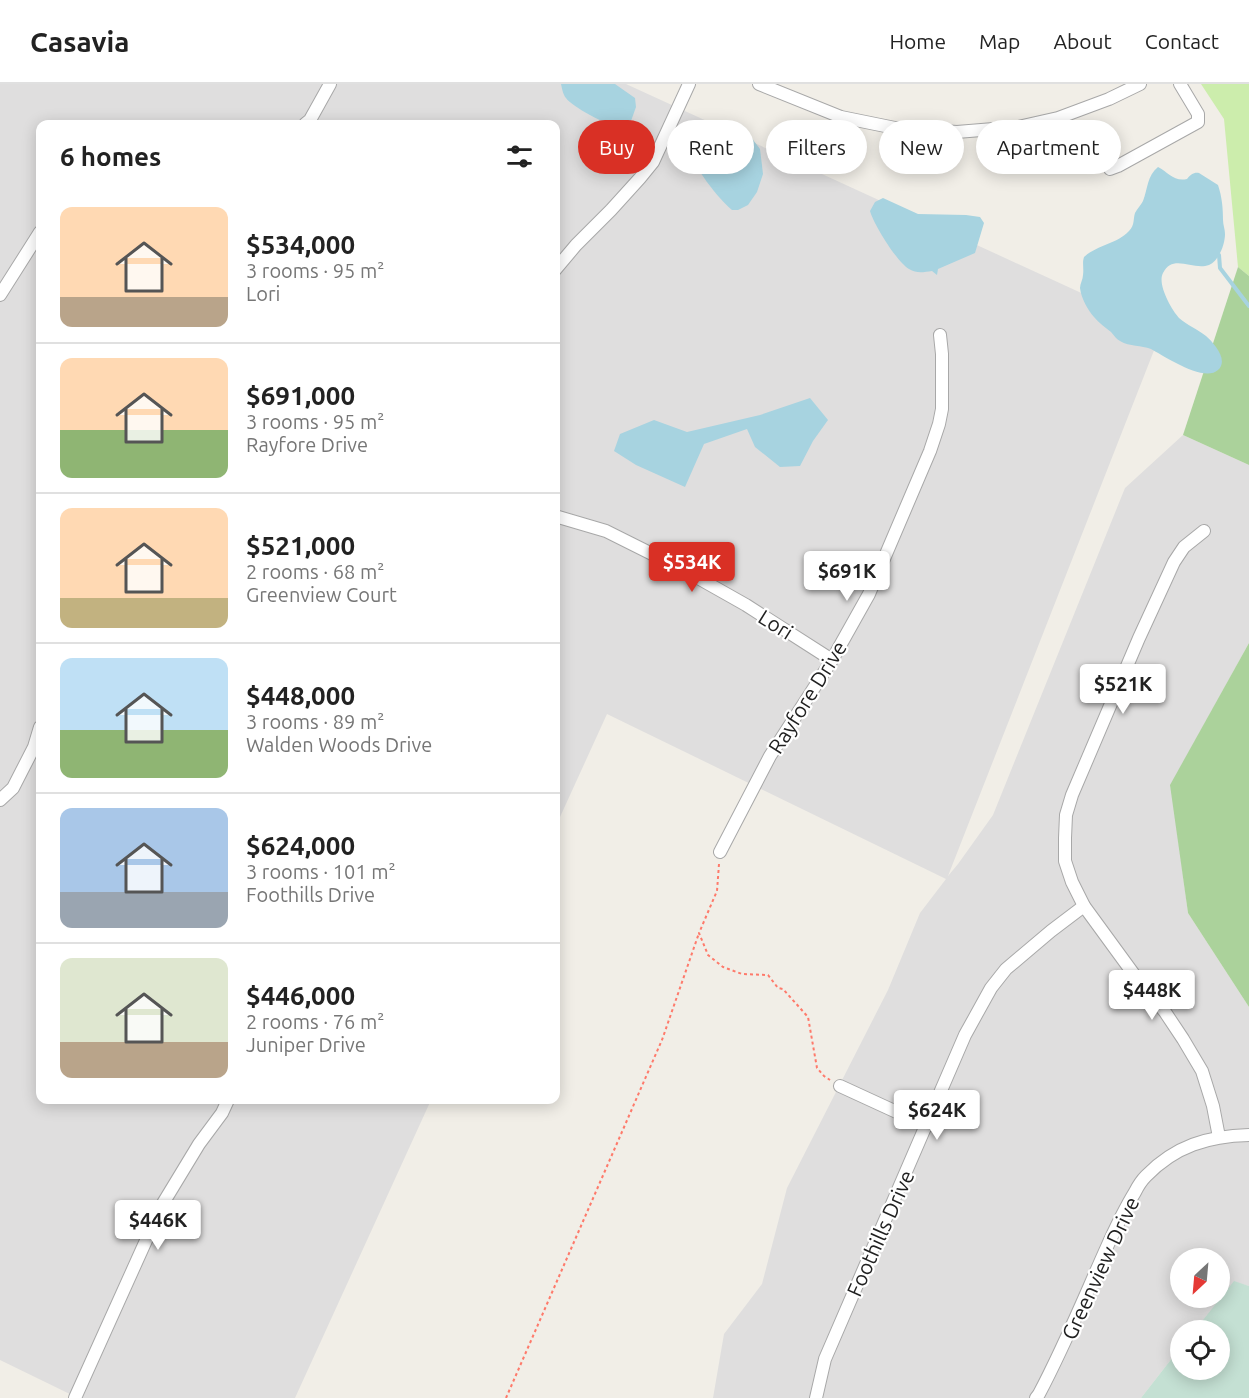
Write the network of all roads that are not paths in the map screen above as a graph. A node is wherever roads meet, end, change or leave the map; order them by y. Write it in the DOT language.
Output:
graph roads {
  1 [pos="330,84"];
  2 [pos="690,84"];
  3 [pos="759,84"];
  4 [pos="1140,84"];
  5 [pos="1180,84"];
  6 [pos="310,120"];
  7 [pos="1121,164"];
  8 [pos="36,238"];
  9 [pos="560,264"];
  10 [pos="0,295"];
  11 [pos="940,335"];
  12 [pos="560,517"];
  13 [pos="1204,531"];
  14 [pos="832,660"];
  15 [pos="36,740"];
  16 [pos="0,800"];
  17 [pos="720,852"];
  18 [pos="1084,906"];
  19 [pos="840,1086"];
  20 [pos="226,1104"];
  21 [pos="927,1126"];
  22 [pos="1249,1135"];
  23 [pos="1219,1137"];
  24 [pos="75,1398"];
  25 [pos="816,1398"];
  26 [pos="1036,1398"];
  1 -- 6 [label="street"];
  2 -- 9 [label="street"];
  3 -- 4 [label="street"];
  5 -- 7 [label="street"];
  8 -- 10 [label="street"];
  11 -- 14 [label="street, Rayfore Drive"];
  12 -- 14 [label="street, Lori"];
  13 -- 18 [label="street"];
  14 -- 17 [label="street, Rayfore Drive"];
  15 -- 16 [label="street"];
  18 -- 21 [label="street, Foothills Drive"];
  18 -- 23 [label="street"];
  19 -- 21 [label="street"];
  20 -- 24 [label="street"];
  21 -- 25 [label="street, Foothills Drive"];
  22 -- 23 [label="street, Greenview Drive"];
  23 -- 26 [label="street, Greenview Drive"];
}
